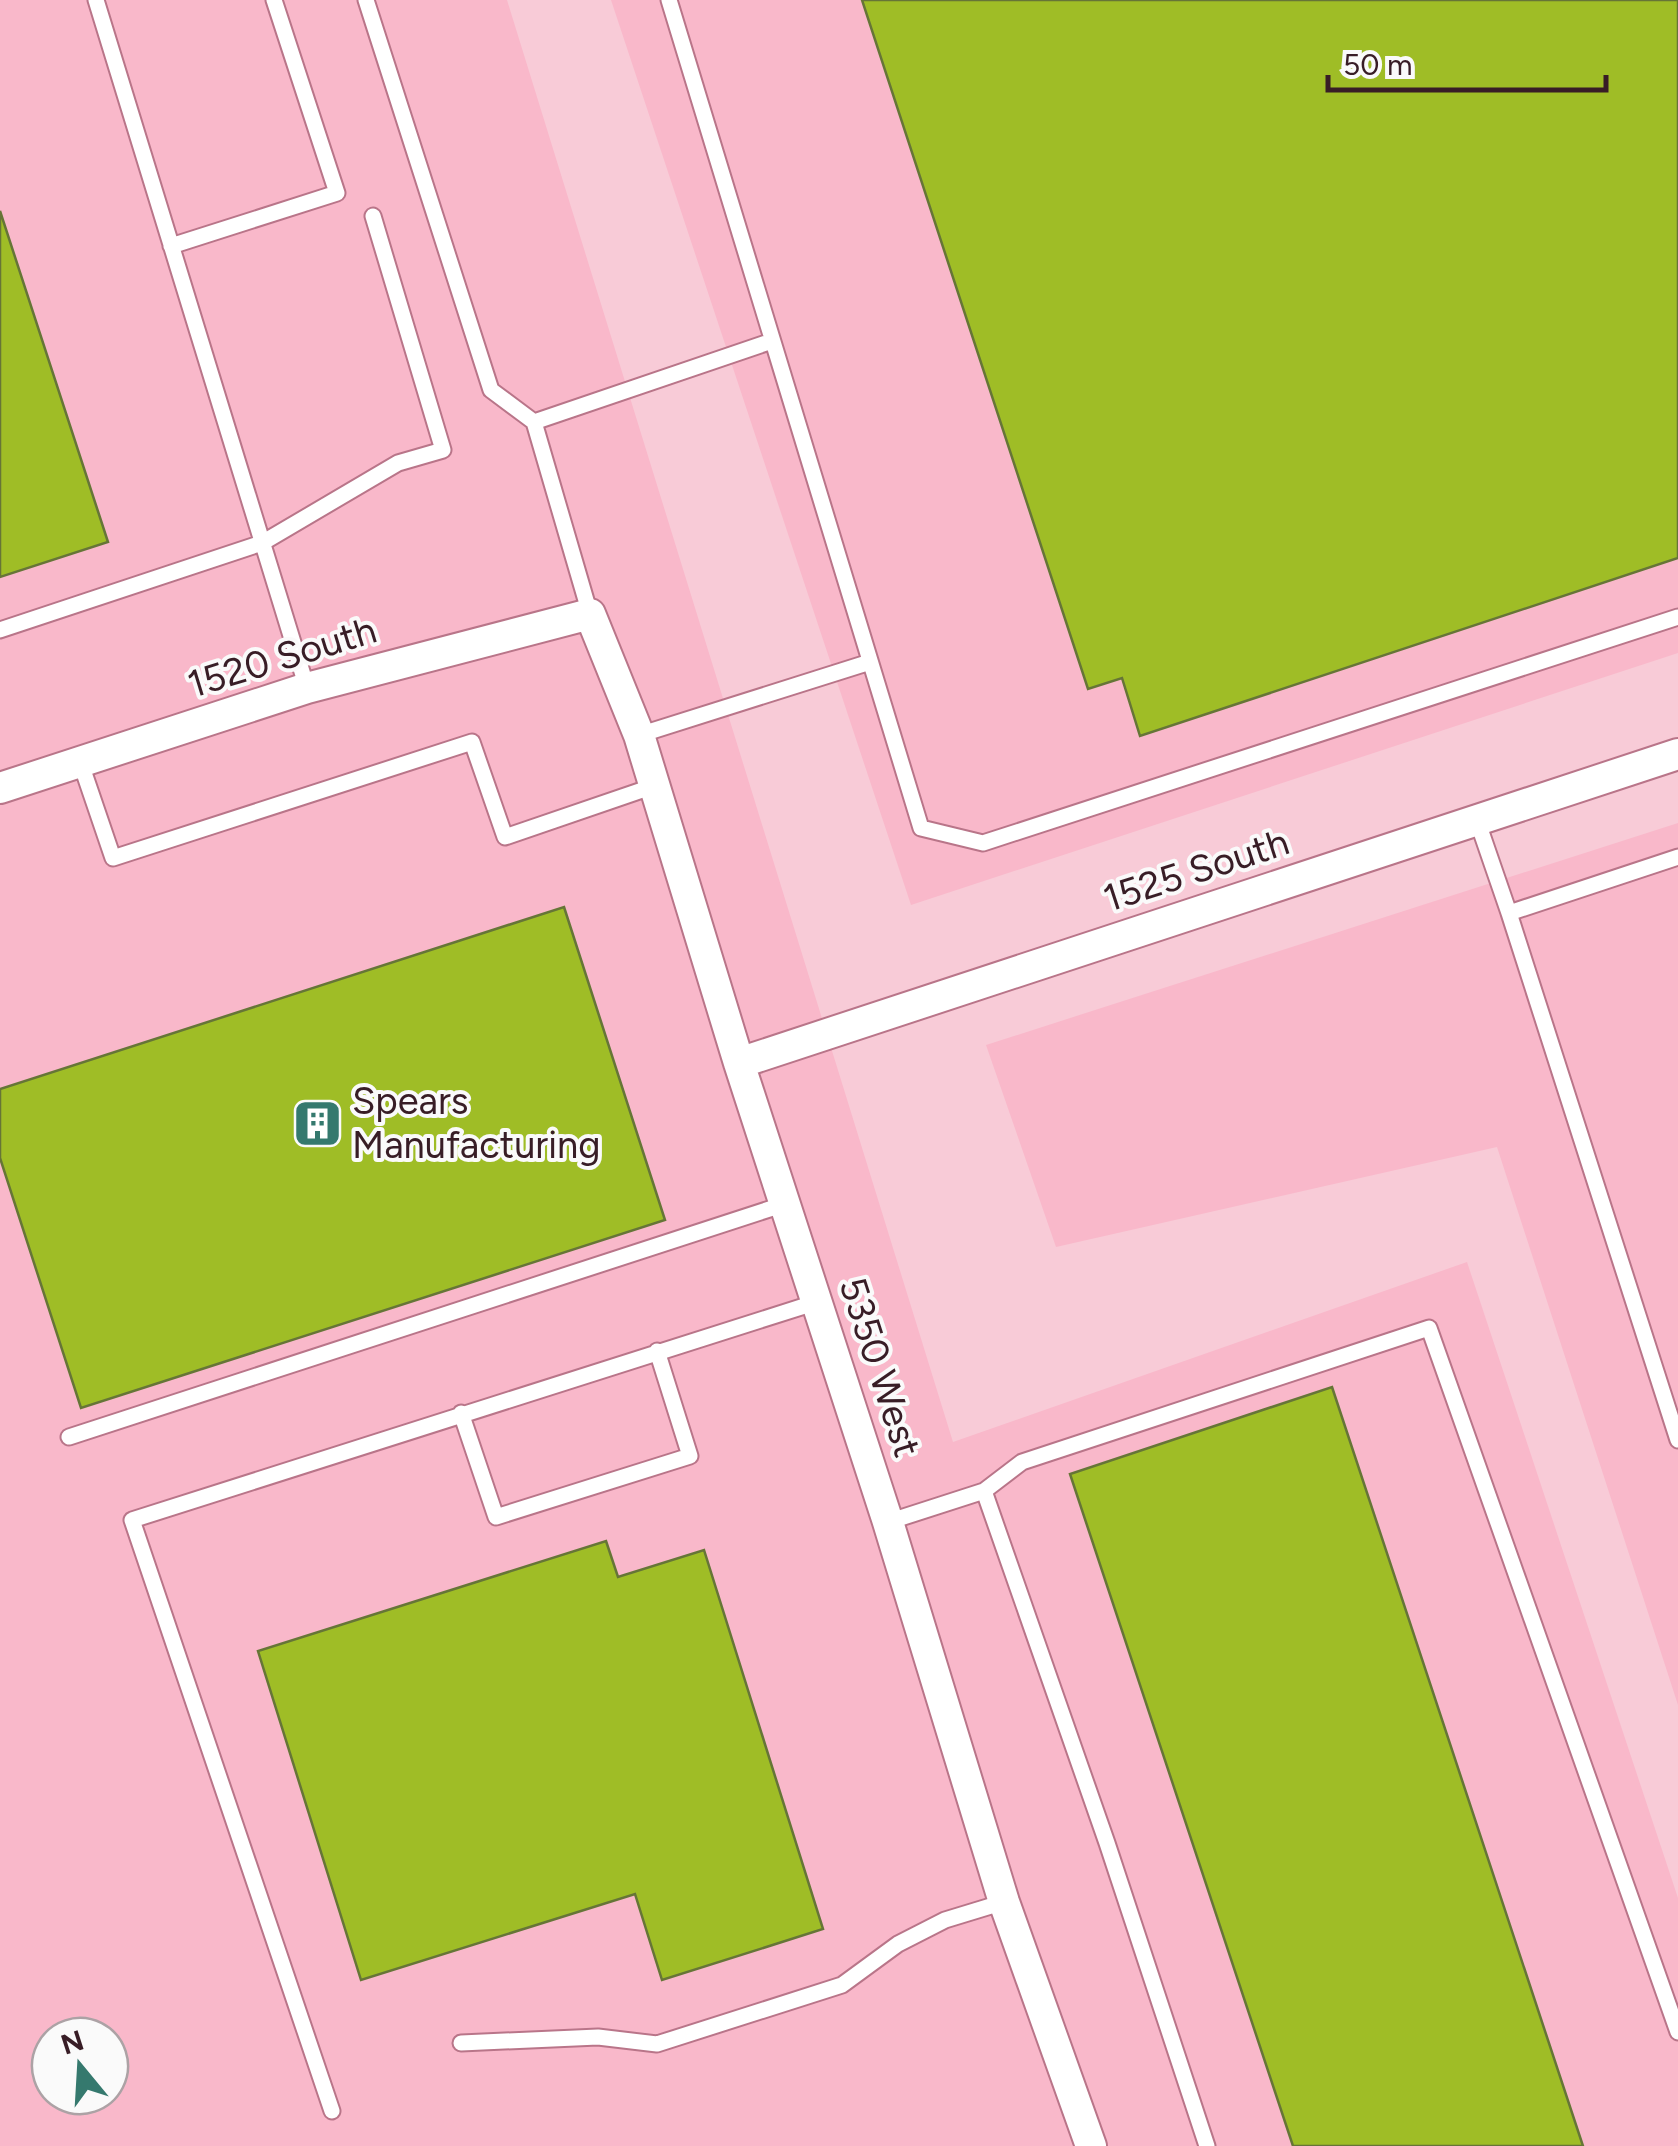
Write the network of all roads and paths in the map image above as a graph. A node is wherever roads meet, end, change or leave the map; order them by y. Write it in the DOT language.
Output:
graph roads {
  1 [pos="96,0"];
  2 [pos="274,0"];
  3 [pos="366,0"];
  4 [pos="669,0"];
  5 [pos="372,216"];
  6 [pos="171,246"];
  7 [pos="772,341"];
  8 [pos="534,422"];
  9 [pos="262,543"];
  10 [pos="590,614"];
  11 [pos="1678,617"];
  12 [pos="0,630"];
  13 [pos="870,662"];
  14 [pos="307,688"];
  15 [pos="639,735"];
  16 [pos="1678,754"];
  17 [pos="80,762"];
  18 [pos="654,786"];
  19 [pos="0,788"];
  20 [pos="1477,820"];
  21 [pos="1678,857"];
  22 [pos="1508,913"];
  23 [pos="739,1063"];
  24 [pos="785,1204"];
  25 [pos="816,1302"];
  26 [pos="658,1352"];
  27 [pos="461,1413"];
  28 [pos="69,1437"];
  29 [pos="1678,1440"];
  30 [pos="984,1492"];
  31 [pos="888,1522"];
  32 [pos="1004,1902"];
  33 [pos="1678,2032"];
  34 [pos="461,2043"];
  35 [pos="332,2112"];
  36 [pos="1092,2146"];
  37 [pos="1207,2146"];
  1 -- 6 [label="lane"];
  2 -- 6 [label="lane"];
  3 -- 8 [label="lane"];
  4 -- 7 [label="lane"];
  5 -- 9 [label="lane"];
  6 -- 9 [label="lane"];
  7 -- 8 [label="lane"];
  7 -- 13 [label="lane"];
  8 -- 10 [label="lane"];
  9 -- 12 [label="lane"];
  9 -- 14 [label="lane"];
  10 -- 14 [label="street, 1520 South"];
  10 -- 15 [label="street, 5350 West"];
  11 -- 13 [label="lane"];
  13 -- 15 [label="lane"];
  14 -- 17 [label="street, 1520 South"];
  15 -- 18 [label="street, 5350 West"];
  16 -- 20 [label="street, 1525 South"];
  17 -- 18 [label="lane"];
  17 -- 19 [label="street, 1520 South"];
  18 -- 23 [label="street, 5350 West"];
  20 -- 22 [label="lane"];
  20 -- 23 [label="street, 1525 South"];
  21 -- 22 [label="lane"];
  22 -- 29 [label="lane"];
  23 -- 24 [label="street, 5350 West"];
  24 -- 25 [label="street, 5350 West"];
  24 -- 28 [label="lane"];
  25 -- 26 [label="lane"];
  25 -- 31 [label="street, 5350 West"];
  26 -- 27 [label="lane"];
  26 -- 27 [label="lane"];
  27 -- 35 [label="lane"];
  30 -- 31 [label="lane"];
  30 -- 33 [label="lane"];
  30 -- 37 [label="lane"];
  31 -- 32 [label="street, 5350 West"];
  32 -- 34 [label="lane"];
  32 -- 36 [label="street, 5350 West"];
}
